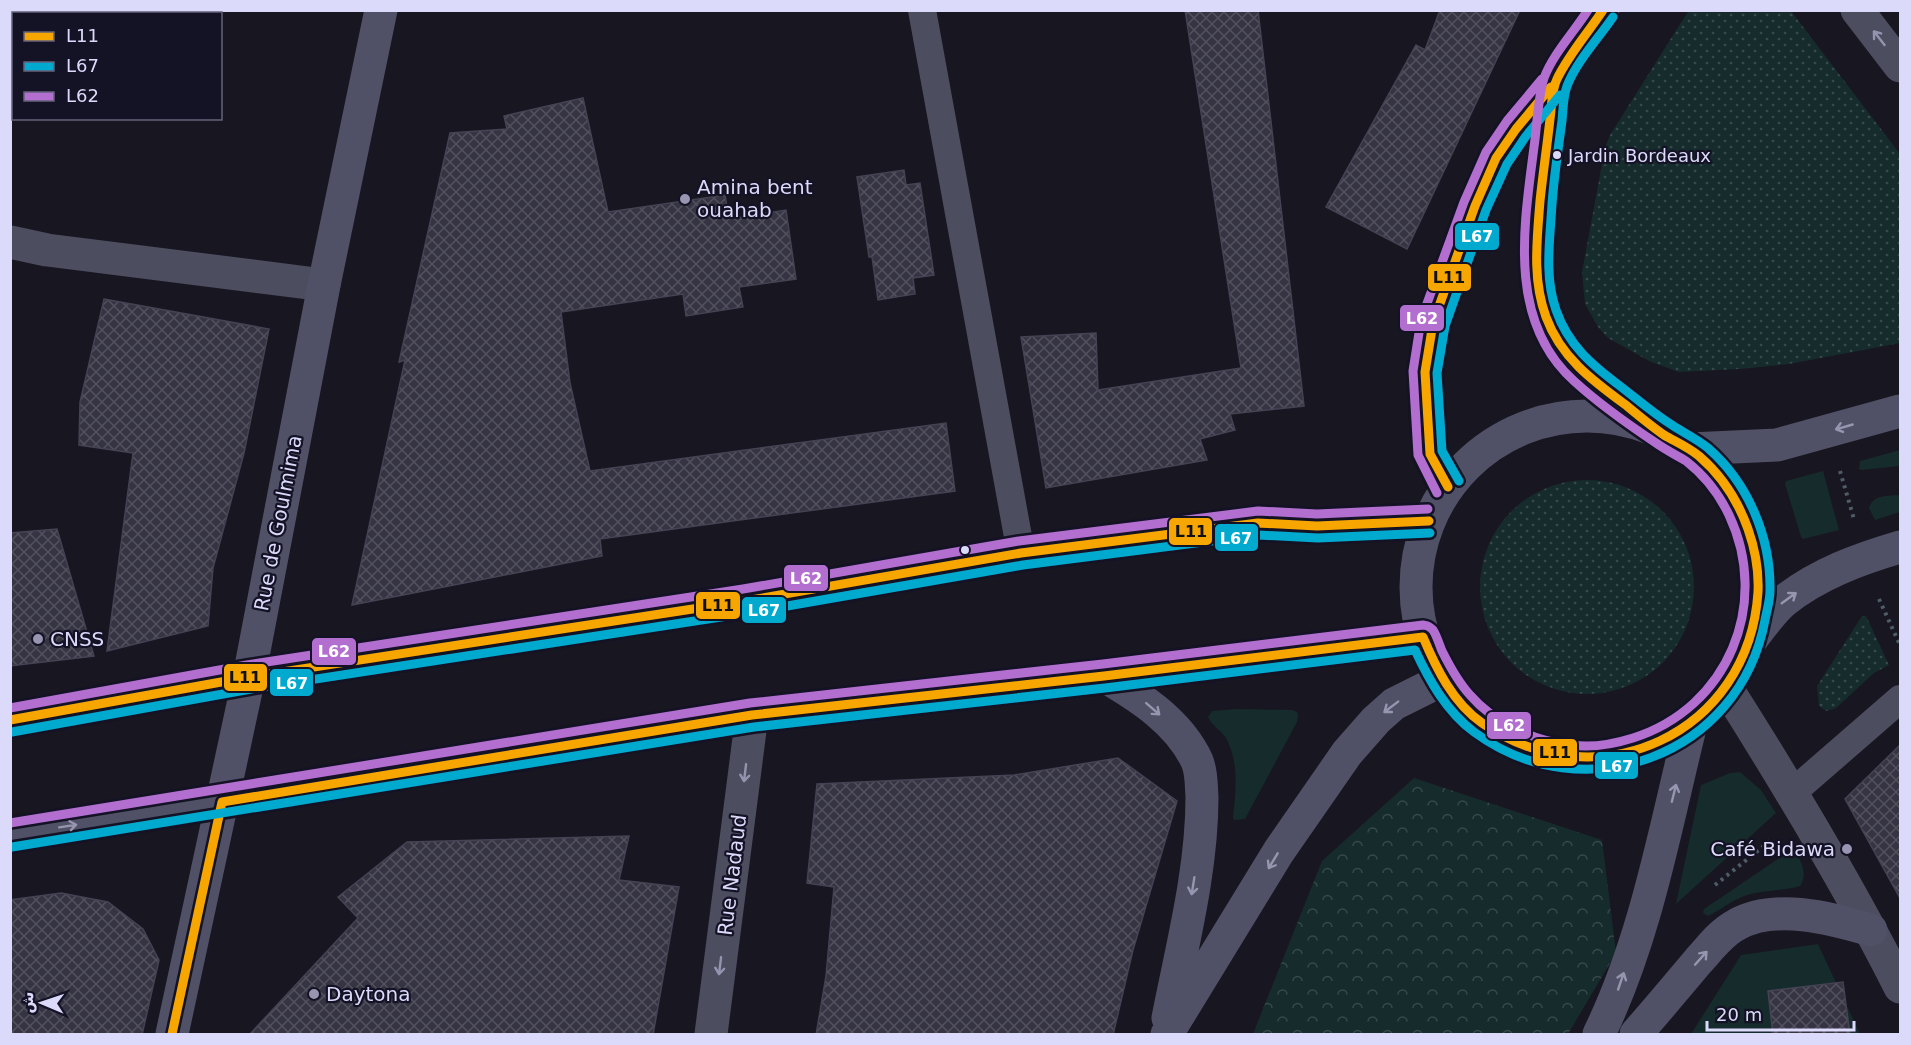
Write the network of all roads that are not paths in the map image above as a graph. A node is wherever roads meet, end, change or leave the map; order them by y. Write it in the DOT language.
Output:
graph roads {
  1 [pos="381,10"];
  2 [pos="922,10"];
  3 [pos="1603,10"];
  4 [pos="1857,10"];
  5 [pos="1900,66"];
  6 [pos="1555,82"];
  7 [pos="10,242"];
  8 [pos="324,285"];
  9 [pos="1900,411"];
  10 [pos="1677,441"];
  11 [pos="1448,487"];
  12 [pos="1429,520"];
  13 [pos="1900,547"];
  14 [pos="1021,553"];
  15 [pos="1423,636"];
  16 [pos="1750,641"];
  17 [pos="1104,676"];
  18 [pos="249,677"];
  19 [pos="1442,680"];
  20 [pos="1726,687"];
  21 [pos="1900,699"];
  22 [pos="752,715"];
  23 [pos="10,720"];
  24 [pos="1690,724"];
  25 [pos="1793,792"];
  26 [pos="222,802"];
  27 [pos="10,835"];
  28 [pos="1871,930"];
  29 [pos="1900,987"];
  30 [pos="172,1035"];
  31 [pos="711,1035"];
  32 [pos="1166,1035"];
  33 [pos="1599,1035"];
  34 [pos="1636,1035"];
  1 -- 8 [label="main road, Rue de Goulmima"];
  2 -- 14 [label="lane"];
  3 -- 6 [label="main road"];
  5 -- 4 [label="street, one-way"];
  6 -- 10 [label="main road"];
  6 -- 11 [label="main road"];
  7 -- 8 [label="street"];
  8 -- 18 [label="main road, Rue de Goulmima"];
  9 -- 10 [label="main road, one-way"];
  10 -- 11 [label="main road"];
  10 -- 16 [label="main road"];
  11 -- 12 [label="main road"];
  12 -- 14 [label="main road"];
  12 -- 15 [label="main road"];
  16 -- 13 [label="main road, one-way"];
  14 -- 18 [label="main road"];
  15 -- 17 [label="main road"];
  15 -- 19 [label="main road"];
  16 -- 20 [label="main road"];
  17 -- 22 [label="main road"];
  17 -- 32 [label="main road, one-way"];
  18 -- 23 [label="main road"];
  18 -- 26 [label="main road, Rue de Goulmima"];
  19 -- 24 [label="main road"];
  19 -- 32 [label="main road, one-way"];
  20 -- 24 [label="main road"];
  20 -- 25 [label="street"];
  21 -- 25 [label="lane"];
  22 -- 26 [label="main road"];
  22 -- 31 [label="street, Rue Nadaud, one-way"];
  33 -- 24 [label="main road, one-way"];
  25 -- 28 [label="street"];
  27 -- 26 [label="main road, one-way"];
  26 -- 30 [label="main road, Rue de Goulmima"];
  28 -- 29 [label="street"];
  34 -- 28 [label="main road, one-way"];
}
